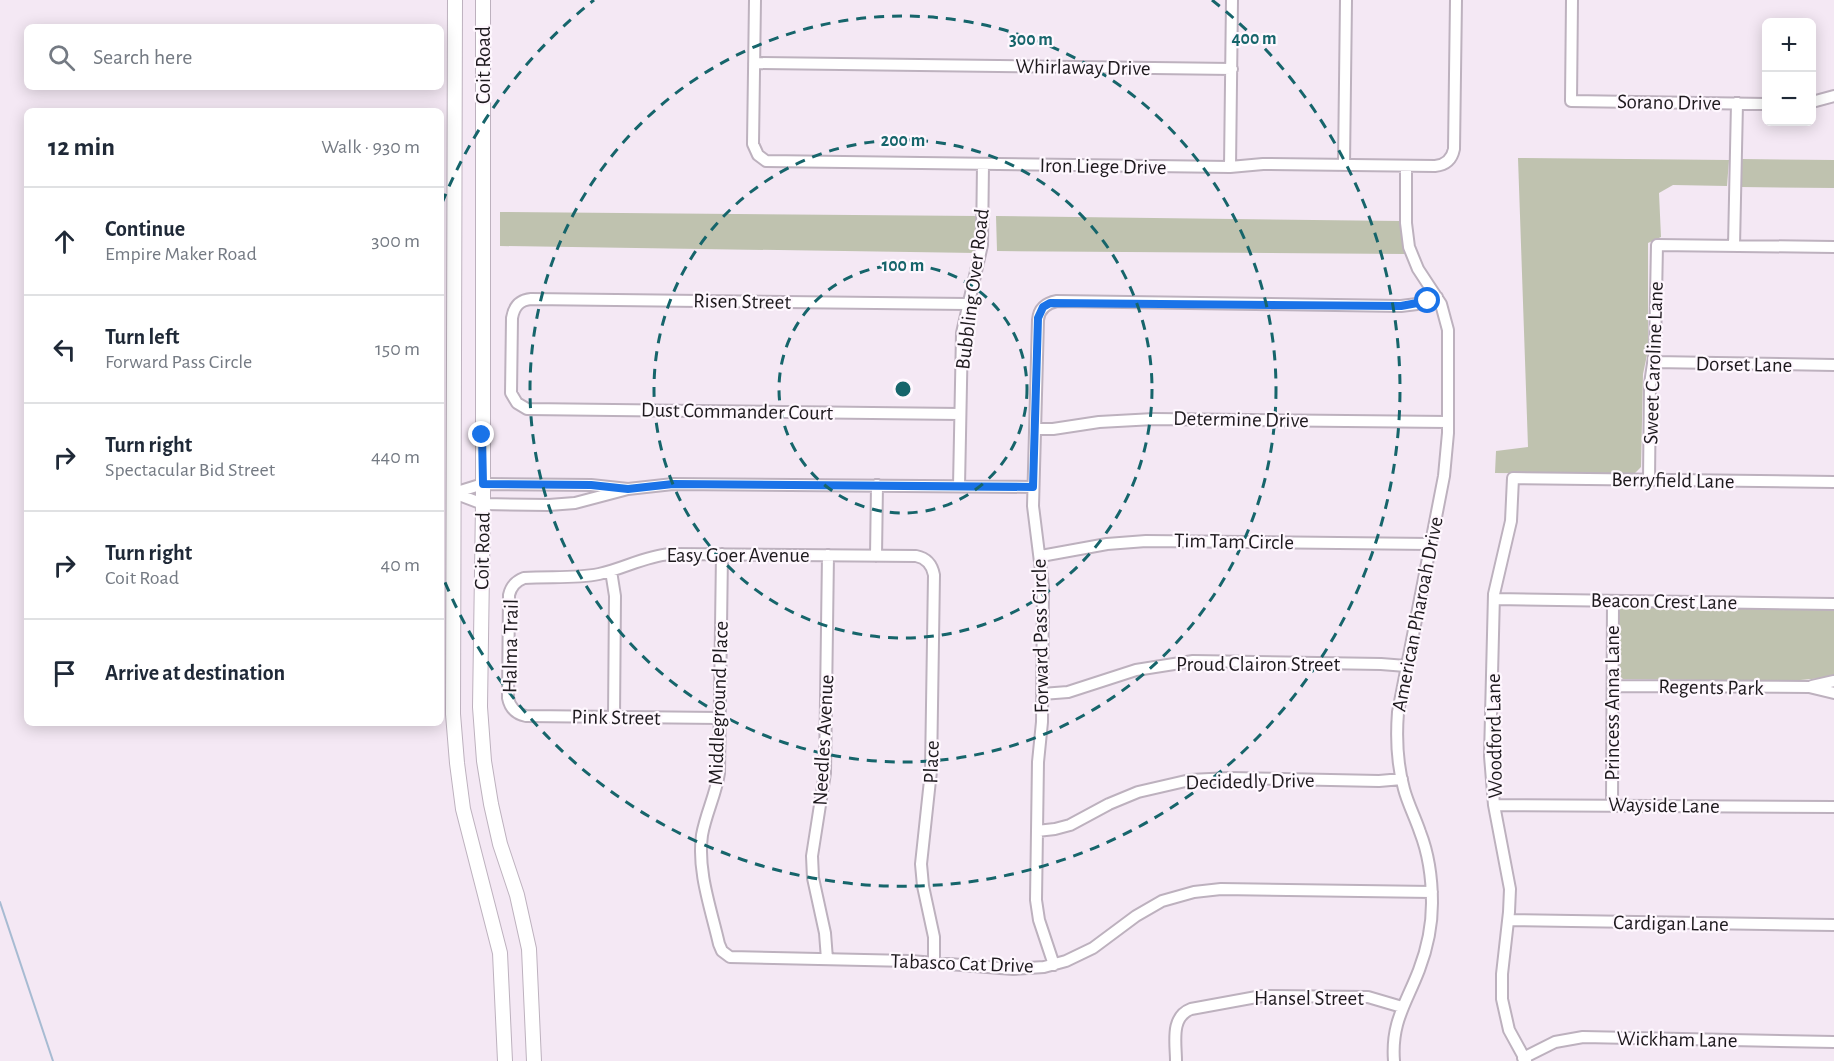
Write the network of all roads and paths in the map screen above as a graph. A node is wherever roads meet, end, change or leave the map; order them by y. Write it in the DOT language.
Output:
graph roads {
  1 [pos="455,0"];
  2 [pos="483,0"];
  3 [pos="755,0"];
  4 [pos="1232,0"];
  5 [pos="1346,0"];
  6 [pos="1456,0"];
  7 [pos="1572,0"];
  8 [pos="754,63"];
  9 [pos="1232,69"];
  10 [pos="1834,96"];
  11 [pos="1816,101"];
  12 [pos="1737,103"];
  13 [pos="1762,104"];
  14 [pos="983,164"];
  15 [pos="1344,165"];
  16 [pos="1407,166"];
  17 [pos="1230,167"];
  18 [pos="1734,246"];
  19 [pos="1834,248"];
  20 [pos="1437,297"];
  21 [pos="968,304"];
  22 [pos="1654,362"];
  23 [pos="1834,365"];
  24 [pos="515,402"];
  25 [pos="960,414"];
  26 [pos="1448,422"];
  27 [pos="1035,429"];
  28 [pos="1513,478"];
  29 [pos="1649,480"];
  30 [pos="1834,482"];
  31 [pos="483,484"];
  32 [pos="877,485"];
  33 [pos="959,486"];
  34 [pos="1033,487"];
  35 [pos="628,489"];
  36 [pos="454,493"];
  37 [pos="483,504"];
  38 [pos="1430,544"];
  39 [pos="722,554"];
  40 [pos="828,555"];
  41 [pos="876,556"];
  42 [pos="1041,556"];
  43 [pos="929,562"];
  44 [pos="611,571"];
  45 [pos="515,583"];
  46 [pos="1494,599"];
  47 [pos="1613,601"];
  48 [pos="1834,604"];
  49 [pos="1407,666"];
  50 [pos="1834,681"];
  51 [pos="1613,686"];
  52 [pos="1809,687"];
  53 [pos="1834,693"];
  54 [pos="1042,694"];
  55 [pos="513,710"];
  56 [pos="614,717"];
  57 [pos="720,718"];
  58 [pos="1401,779"];
  59 [pos="1494,805"];
  60 [pos="1612,805"];
  61 [pos="1834,807"];
  62 [pos="1037,831"];
  63 [pos="1432,892"];
  64 [pos="1508,920"];
  65 [pos="1834,925"];
  66 [pos="725,953"];
  67 [pos="827,959"];
  68 [pos="934,962"];
  69 [pos="1054,965"];
  70 [pos="1401,1007"];
  71 [pos="1834,1042"];
  72 [pos="1525,1059"];
  73 [pos="505,1061"];
  74 [pos="534,1061"];
  75 [pos="1176,1061"];
  76 [pos="1394,1061"];
  1 -- 36 [label="main road, Coit Road"];
  2 -- 31 [label="main road, Coit Road"];
  3 -- 8 [label="street"];
  4 -- 9 [label="street"];
  5 -- 15 [label="street"];
  6 -- 16 [label="street, Iron Liege Drive"];
  7 -- 12 [label="street, Sorano Drive"];
  8 -- 9 [label="street, Whirlaway Drive"];
  8 -- 14 [label="street, Iron Liege Drive"];
  9 -- 17 [label="street"];
  10 -- 11 [label="street"];
  12 -- 13 [label="street, Sorano Drive"];
  12 -- 18 [label="street"];
  14 -- 17 [label="street, Iron Liege Drive"];
  14 -- 21 [label="street, Bubbling Over Road"];
  15 -- 16 [label="street, Iron Liege Drive"];
  15 -- 17 [label="street, Iron Liege Drive"];
  16 -- 20 [label="street, American Pharoah Drive"];
  18 -- 19 [label="street"];
  18 -- 22 [label="street, Sweet Caroline Lane"];
  20 -- 26 [label="street, American Pharoah Drive"];
  20 -- 27 [label="street, Forward Pass Circle"];
  21 -- 24 [label="street, Risen Street"];
  21 -- 25 [label="street, Bubbling Over Road"];
  22 -- 23 [label="street, Dorset Lane"];
  22 -- 29 [label="street, Sweet Caroline Lane"];
  24 -- 25 [label="street, Dust Commander Court"];
  25 -- 33 [label="street, Bubbling Over Road"];
  26 -- 27 [label="street, Determine Drive"];
  26 -- 38 [label="street, American Pharoah Drive"];
  27 -- 34 [label="street, Forward Pass Circle"];
  28 -- 29 [label="street, Berryfield Lane"];
  28 -- 46 [label="street, Woodford Lane"];
  29 -- 30 [label="street, Berryfield Lane"];
  31 -- 35 [label="street"];
  31 -- 36 [label="street"];
  31 -- 37 [label="main road, Coit Road"];
  32 -- 33 [label="street"];
  32 -- 35 [label="street"];
  32 -- 41 [label="street"];
  33 -- 34 [label="street"];
  34 -- 42 [label="street, Forward Pass Circle"];
  35 -- 37 [label="street"];
  36 -- 37 [label="street"];
  36 -- 73 [label="main road, Coit Road"];
  37 -- 74 [label="main road, Coit Road"];
  38 -- 42 [label="street, Tim Tam Circle"];
  38 -- 49 [label="street, American Pharoah Drive"];
  39 -- 40 [label="street, Easy Goer Avenue"];
  39 -- 44 [label="street, Easy Goer Avenue"];
  39 -- 57 [label="street, Middleground Place"];
  40 -- 41 [label="street, Easy Goer Avenue"];
  40 -- 67 [label="street, Needles Avenue"];
  41 -- 43 [label="street, Easy Goer Avenue"];
  42 -- 54 [label="street, Forward Pass Circle"];
  43 -- 68 [label="street, Place"];
  44 -- 45 [label="street, Easy Goer Avenue"];
  44 -- 56 [label="street"];
  45 -- 55 [label="street, Halma Trail"];
  46 -- 47 [label="street, Beacon Crest Lane"];
  46 -- 59 [label="street, Woodford Lane"];
  47 -- 48 [label="street, Beacon Crest Lane"];
  47 -- 51 [label="street, Princess Anna Lane"];
  49 -- 54 [label="street, Proud Clairon Street"];
  49 -- 58 [label="street, American Pharoah Drive"];
  50 -- 52 [label="street, Regents Park"];
  51 -- 52 [label="street, Regents Park"];
  51 -- 60 [label="street, Princess Anna Lane"];
  52 -- 53 [label="street, Regents Park"];
  54 -- 62 [label="street, Forward Pass Circle"];
  55 -- 56 [label="street, Pink Street"];
  56 -- 57 [label="street, Pink Street"];
  57 -- 66 [label="street, Middleground Place"];
  58 -- 62 [label="street, Decidedly Drive"];
  58 -- 63 [label="street, American Pharoah Drive"];
  59 -- 60 [label="street, Wayside Lane"];
  59 -- 64 [label="street, Woodford Lane"];
  60 -- 61 [label="street, Wayside Lane"];
  62 -- 69 [label="street, Forward Pass Circle"];
  63 -- 69 [label="street, Tabasco Cat Drive"];
  63 -- 70 [label="street, American Pharoah Drive"];
  64 -- 65 [label="street, Cardigan Lane"];
  64 -- 72 [label="street, Woodford Lane"];
  66 -- 67 [label="street, Tabasco Cat Drive"];
  67 -- 68 [label="street, Tabasco Cat Drive"];
  68 -- 69 [label="street, Tabasco Cat Drive"];
  70 -- 75 [label="street, Hansel Street"];
  70 -- 76 [label="street, American Pharoah Drive"];
  71 -- 72 [label="street, Wickham Lane"];
}
